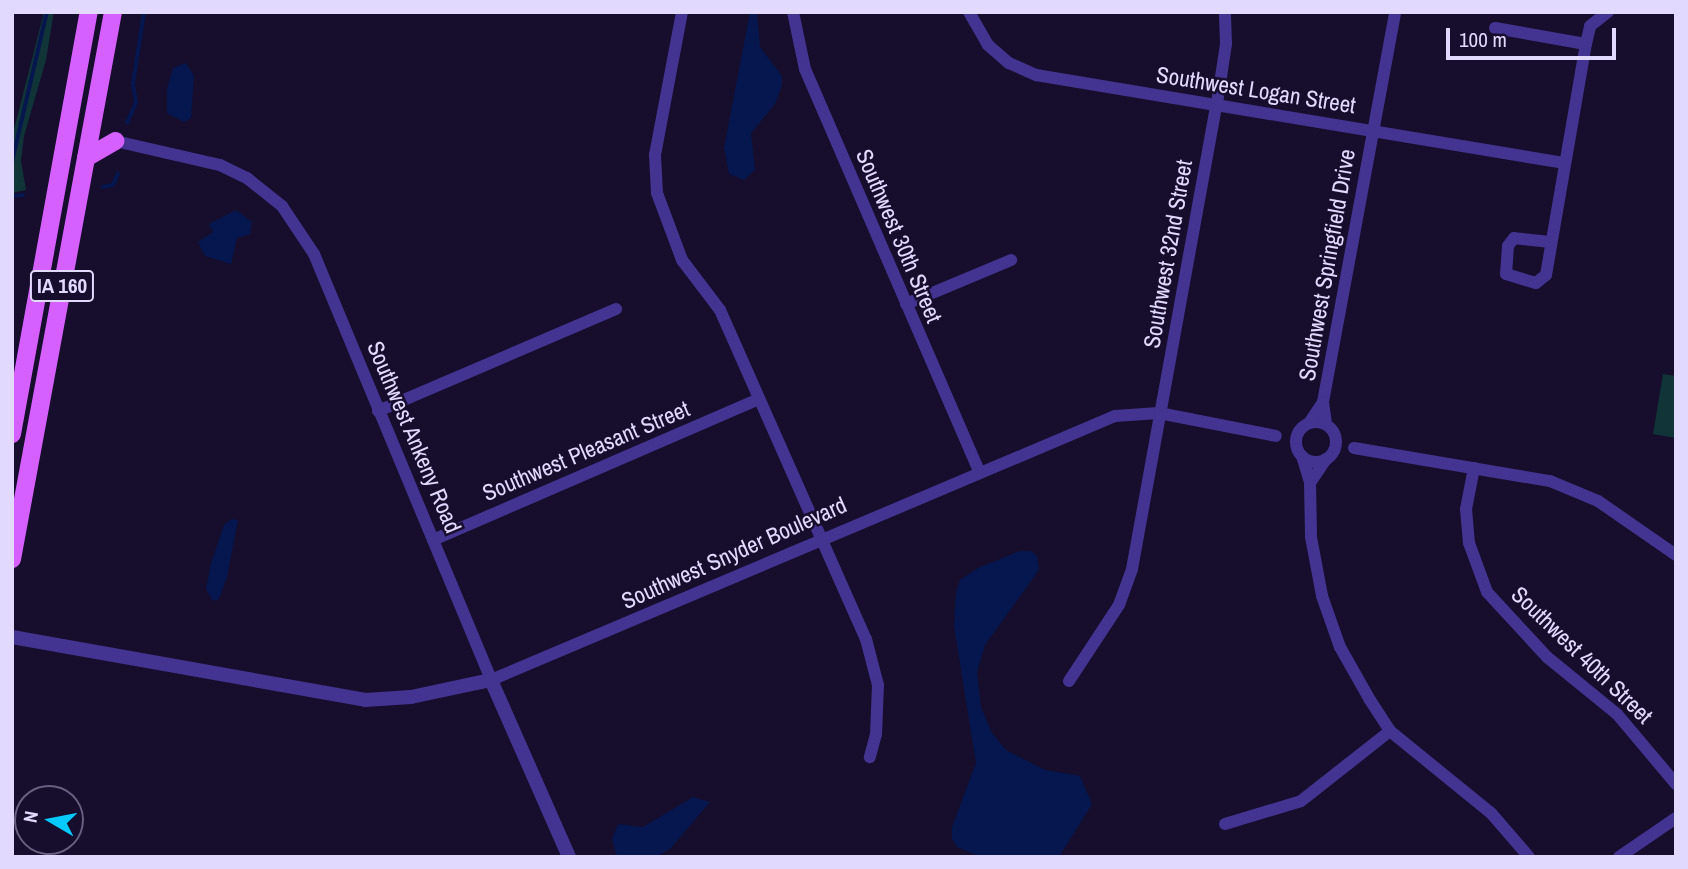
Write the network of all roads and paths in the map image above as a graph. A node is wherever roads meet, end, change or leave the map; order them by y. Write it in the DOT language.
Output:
graph roads {
  1 [pos="89,12"];
  2 [pos="113,12"];
  3 [pos="682,12"];
  4 [pos="793,12"];
  5 [pos="969,12"];
  6 [pos="1225,12"];
  7 [pos="1395,12"];
  8 [pos="1608,12"];
  9 [pos="1495,29"];
  10 [pos="1586,44"];
  11 [pos="1217,103"];
  12 [pos="93,118"];
  13 [pos="1373,130"];
  14 [pos="115,141"];
  15 [pos="86,158"];
  16 [pos="1564,163"];
  17 [pos="1551,242"];
  18 [pos="1012,260"];
  19 [pos="906,304"];
  20 [pos="617,309"];
  21 [pos="756,400"];
  22 [pos="1323,402"];
  23 [pos="378,411"];
  24 [pos="1159,413"];
  25 [pos="1309,423"];
  26 [pos="1326,424"];
  27 [pos="1298,433"];
  28 [pos="12,434"];
  29 [pos="1276,436"];
  30 [pos="1337,439"];
  31 [pos="1354,448"];
  32 [pos="1300,453"];
  33 [pos="1330,456"];
  34 [pos="1474,468"];
  35 [pos="979,471"];
  36 [pos="1310,483"];
  37 [pos="433,540"];
  38 [pos="821,540"];
  39 [pos="1676,555"];
  40 [pos="12,559"];
  41 [pos="12,637"];
  42 [pos="12,647"];
  43 [pos="200,671"];
  44 [pos="491,680"];
  45 [pos="1069,681"];
  46 [pos="1391,731"];
  47 [pos="870,757"];
  48 [pos="1676,784"];
  49 [pos="1676,818"];
  50 [pos="1225,824"];
  51 [pos="569,857"];
  52 [pos="1529,857"];
  53 [pos="1619,857"];
  1 -- 28 [label="main road, IA 160"];
  2 -- 12 [label="main road, IA 160"];
  3 -- 21 [label="street"];
  4 -- 19 [label="street, Southwest 30th Street"];
  5 -- 11 [label="street, Southwest Logan Street"];
  6 -- 11 [label="street, Southwest 32nd Street"];
  7 -- 13 [label="street, Southwest Springfield Drive"];
  8 -- 10 [label="street"];
  9 -- 10 [label="street"];
  10 -- 16 [label="street"];
  11 -- 13 [label="street, Southwest Logan Street"];
  11 -- 24 [label="street, Southwest 32nd Street"];
  12 -- 14 [label="main road"];
  12 -- 15 [label="main road, IA 160"];
  13 -- 16 [label="street, Southwest Logan Street"];
  13 -- 22 [label="street, Southwest Springfield Drive"];
  14 -- 15 [label="main road"];
  14 -- 23 [label="street, Southwest Ankeny Road"];
  15 -- 40 [label="main road, IA 160"];
  16 -- 17 [label="street"];
  17 -- 17 [label="street"];
  18 -- 19 [label="street"];
  19 -- 35 [label="street, Southwest 30th Street"];
  20 -- 23 [label="street"];
  21 -- 37 [label="street, Southwest Pleasant Street"];
  21 -- 38 [label="street"];
  22 -- 25 [label="street"];
  22 -- 26 [label="street"];
  23 -- 37 [label="street, Southwest Ankeny Road"];
  24 -- 29 [label="street, Southwest Snyder Boulevard"];
  24 -- 35 [label="street, Southwest Snyder Boulevard"];
  24 -- 45 [label="street, Southwest 32nd Street"];
  25 -- 26 [label="street"];
  25 -- 27 [label="street"];
  26 -- 30 [label="street"];
  27 -- 29 [label="street, Southwest Snyder Boulevard"];
  27 -- 32 [label="street"];
  29 -- 32 [label="street, Southwest Snyder Boulevard"];
  30 -- 31 [label="street"];
  30 -- 33 [label="street"];
  31 -- 33 [label="street"];
  31 -- 34 [label="street"];
  32 -- 33 [label="street"];
  32 -- 36 [label="street"];
  33 -- 36 [label="street"];
  34 -- 39 [label="street"];
  34 -- 48 [label="street, Southwest 40th Street"];
  35 -- 38 [label="street, Southwest Snyder Boulevard"];
  36 -- 46 [label="street"];
  37 -- 44 [label="street, Southwest Ankeny Road"];
  38 -- 44 [label="street, Southwest Snyder Boulevard"];
  38 -- 47 [label="street"];
  41 -- 43 [label="street, Southwest Snyder Boulevard"];
  42 -- 43 [label="street, Southwest Snyder Boulevard"];
  43 -- 44 [label="street, Southwest Snyder Boulevard"];
  44 -- 51 [label="street, Southwest Ankeny Road"];
  46 -- 50 [label="street"];
  46 -- 52 [label="street"];
  49 -- 53 [label="street"];
}
